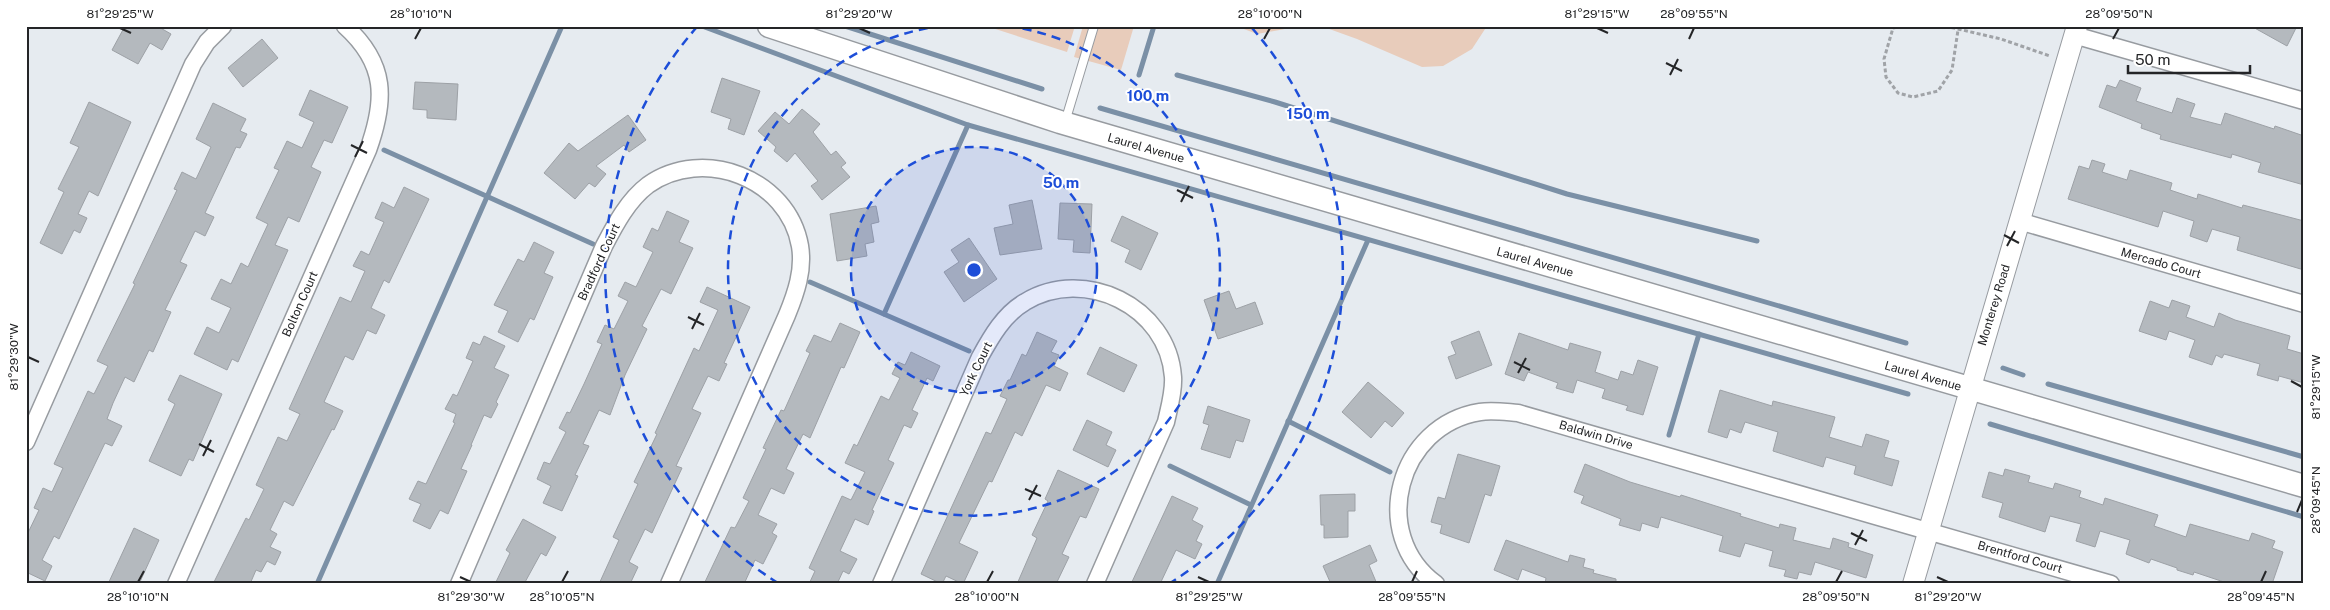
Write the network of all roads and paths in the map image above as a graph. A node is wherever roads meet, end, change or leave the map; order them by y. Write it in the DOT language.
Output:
graph roads {
  1 [pos="223,26"];
  2 [pos="346,26"];
  3 [pos="769,26"];
  4 [pos="1094,26"];
  5 [pos="1903,26"];
  6 [pos="1945,26"];
  7 [pos="1958,30"];
  8 [pos="2076,31"];
  9 [pos="2066,61"];
  10 [pos="2304,101"];
  11 [pos="1065,124"];
  12 [pos="2019,222"];
  13 [pos="2304,304"];
  14 [pos="1969,390"];
  15 [pos="26,442"];
  16 [pos="2304,486"];
  17 [pos="1928,531"];
  18 [pos="176,584"];
  19 [pos="459,584"];
  20 [pos="669,584"];
  21 [pos="881,584"];
  22 [pos="1095,584"];
  23 [pos="1436,584"];
  24 [pos="1913,584"];
  25 [pos="2111,584"];
  1 -- 15 [label="street"];
  2 -- 18 [label="street, Bolton Court"];
  3 -- 11 [label="main road, Laurel Avenue"];
  4 -- 11 [label="lane"];
  5 -- 7 [label="path"];
  6 -- 7 [label="path"];
  7 -- 9 [label="path"];
  8 -- 9 [label="street, Monterey Road"];
  8 -- 10 [label="street"];
  9 -- 12 [label="street, Monterey Road"];
  11 -- 14 [label="main road, Laurel Avenue"];
  12 -- 13 [label="street, Mercado Court"];
  12 -- 14 [label="street, Monterey Road"];
  14 -- 16 [label="main road, Laurel Avenue"];
  14 -- 17 [label="street, Monterey Road"];
  17 -- 23 [label="street, Baldwin Drive"];
  17 -- 24 [label="street, Monterey Road"];
  17 -- 25 [label="street, Brentford Court"];
  19 -- 20 [label="street, Bradford Court"];
  21 -- 22 [label="street, York Court"];
}
